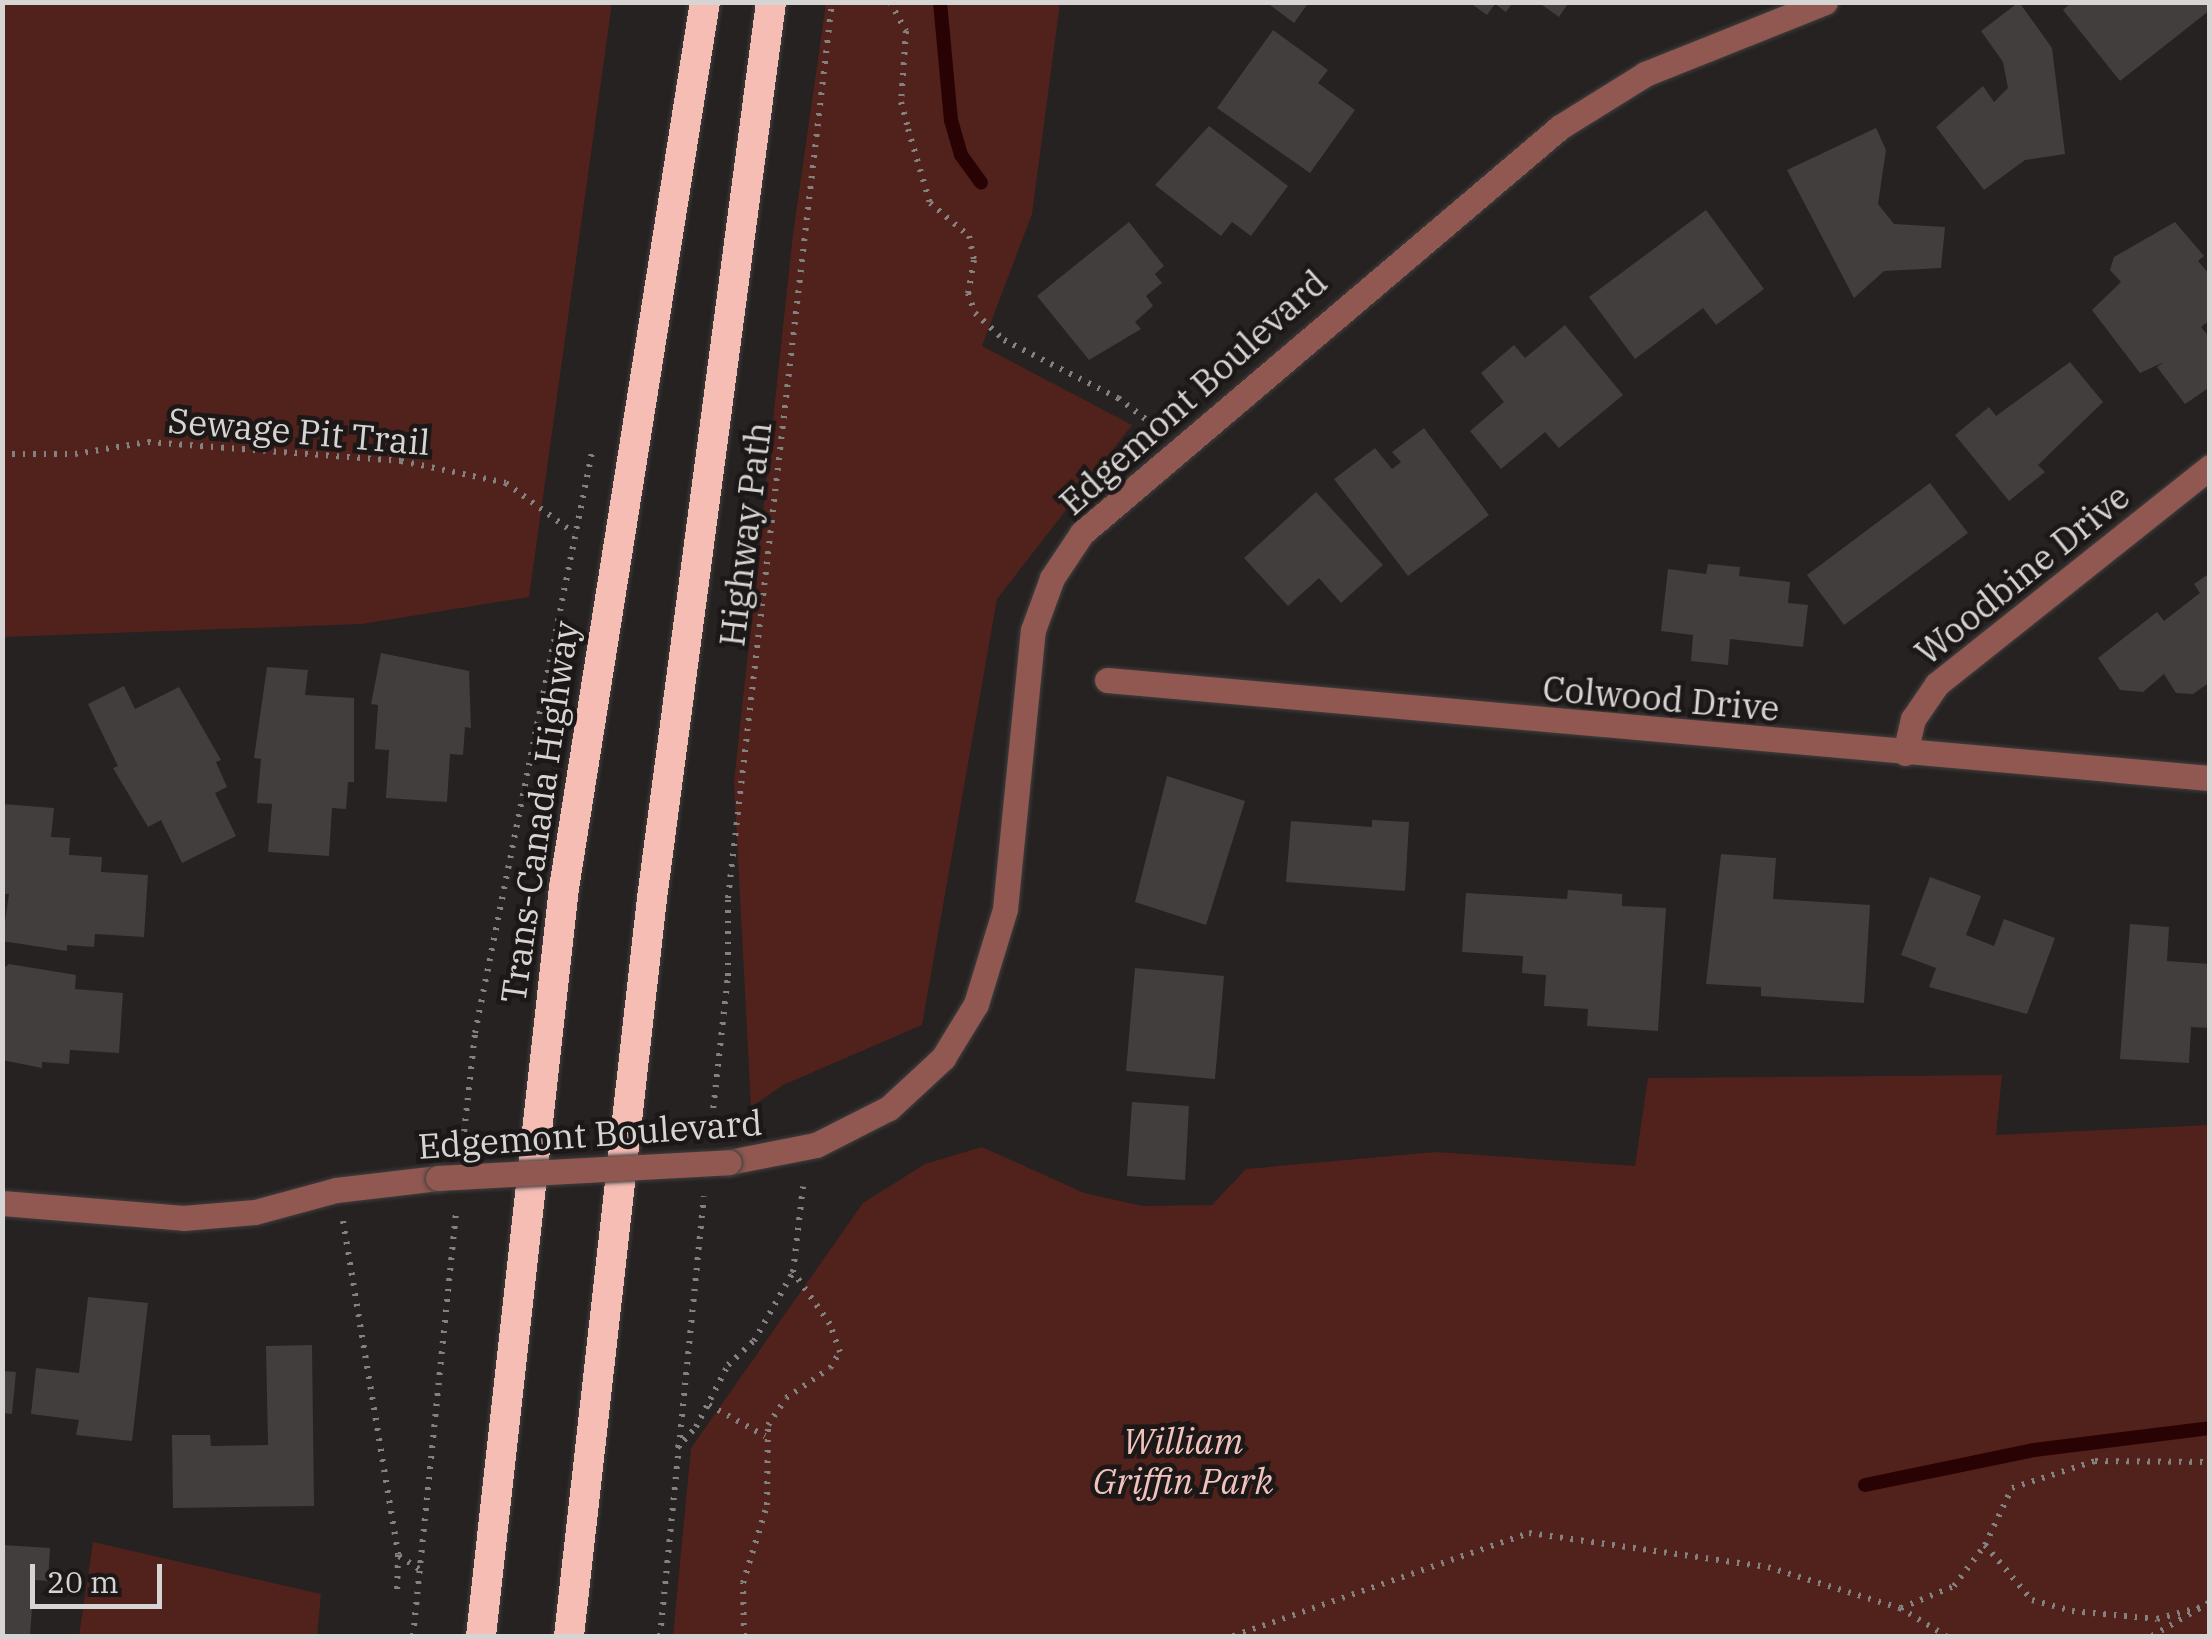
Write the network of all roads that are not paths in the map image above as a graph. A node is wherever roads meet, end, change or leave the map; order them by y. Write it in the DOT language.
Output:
graph roads {
  1 [pos="704,2"];
  2 [pos="771,2"];
  3 [pos="1825,2"];
  4 [pos="2210,467"];
  5 [pos="1108,680"];
  6 [pos="1905,753"];
  7 [pos="2210,778"];
  8 [pos="2,1203"];
  9 [pos="479,1636"];
  10 [pos="569,1636"];
  1 -- 9 [label="highway, Trans-Canada Highway"];
  2 -- 10 [label="highway"];
  3 -- 8 [label="street, Edgemont Boulevard, bridge"];
  4 -- 6 [label="street, Woodbine Drive"];
  5 -- 6 [label="street, Colwood Drive"];
  6 -- 7 [label="street, Colwood Drive"];
}
